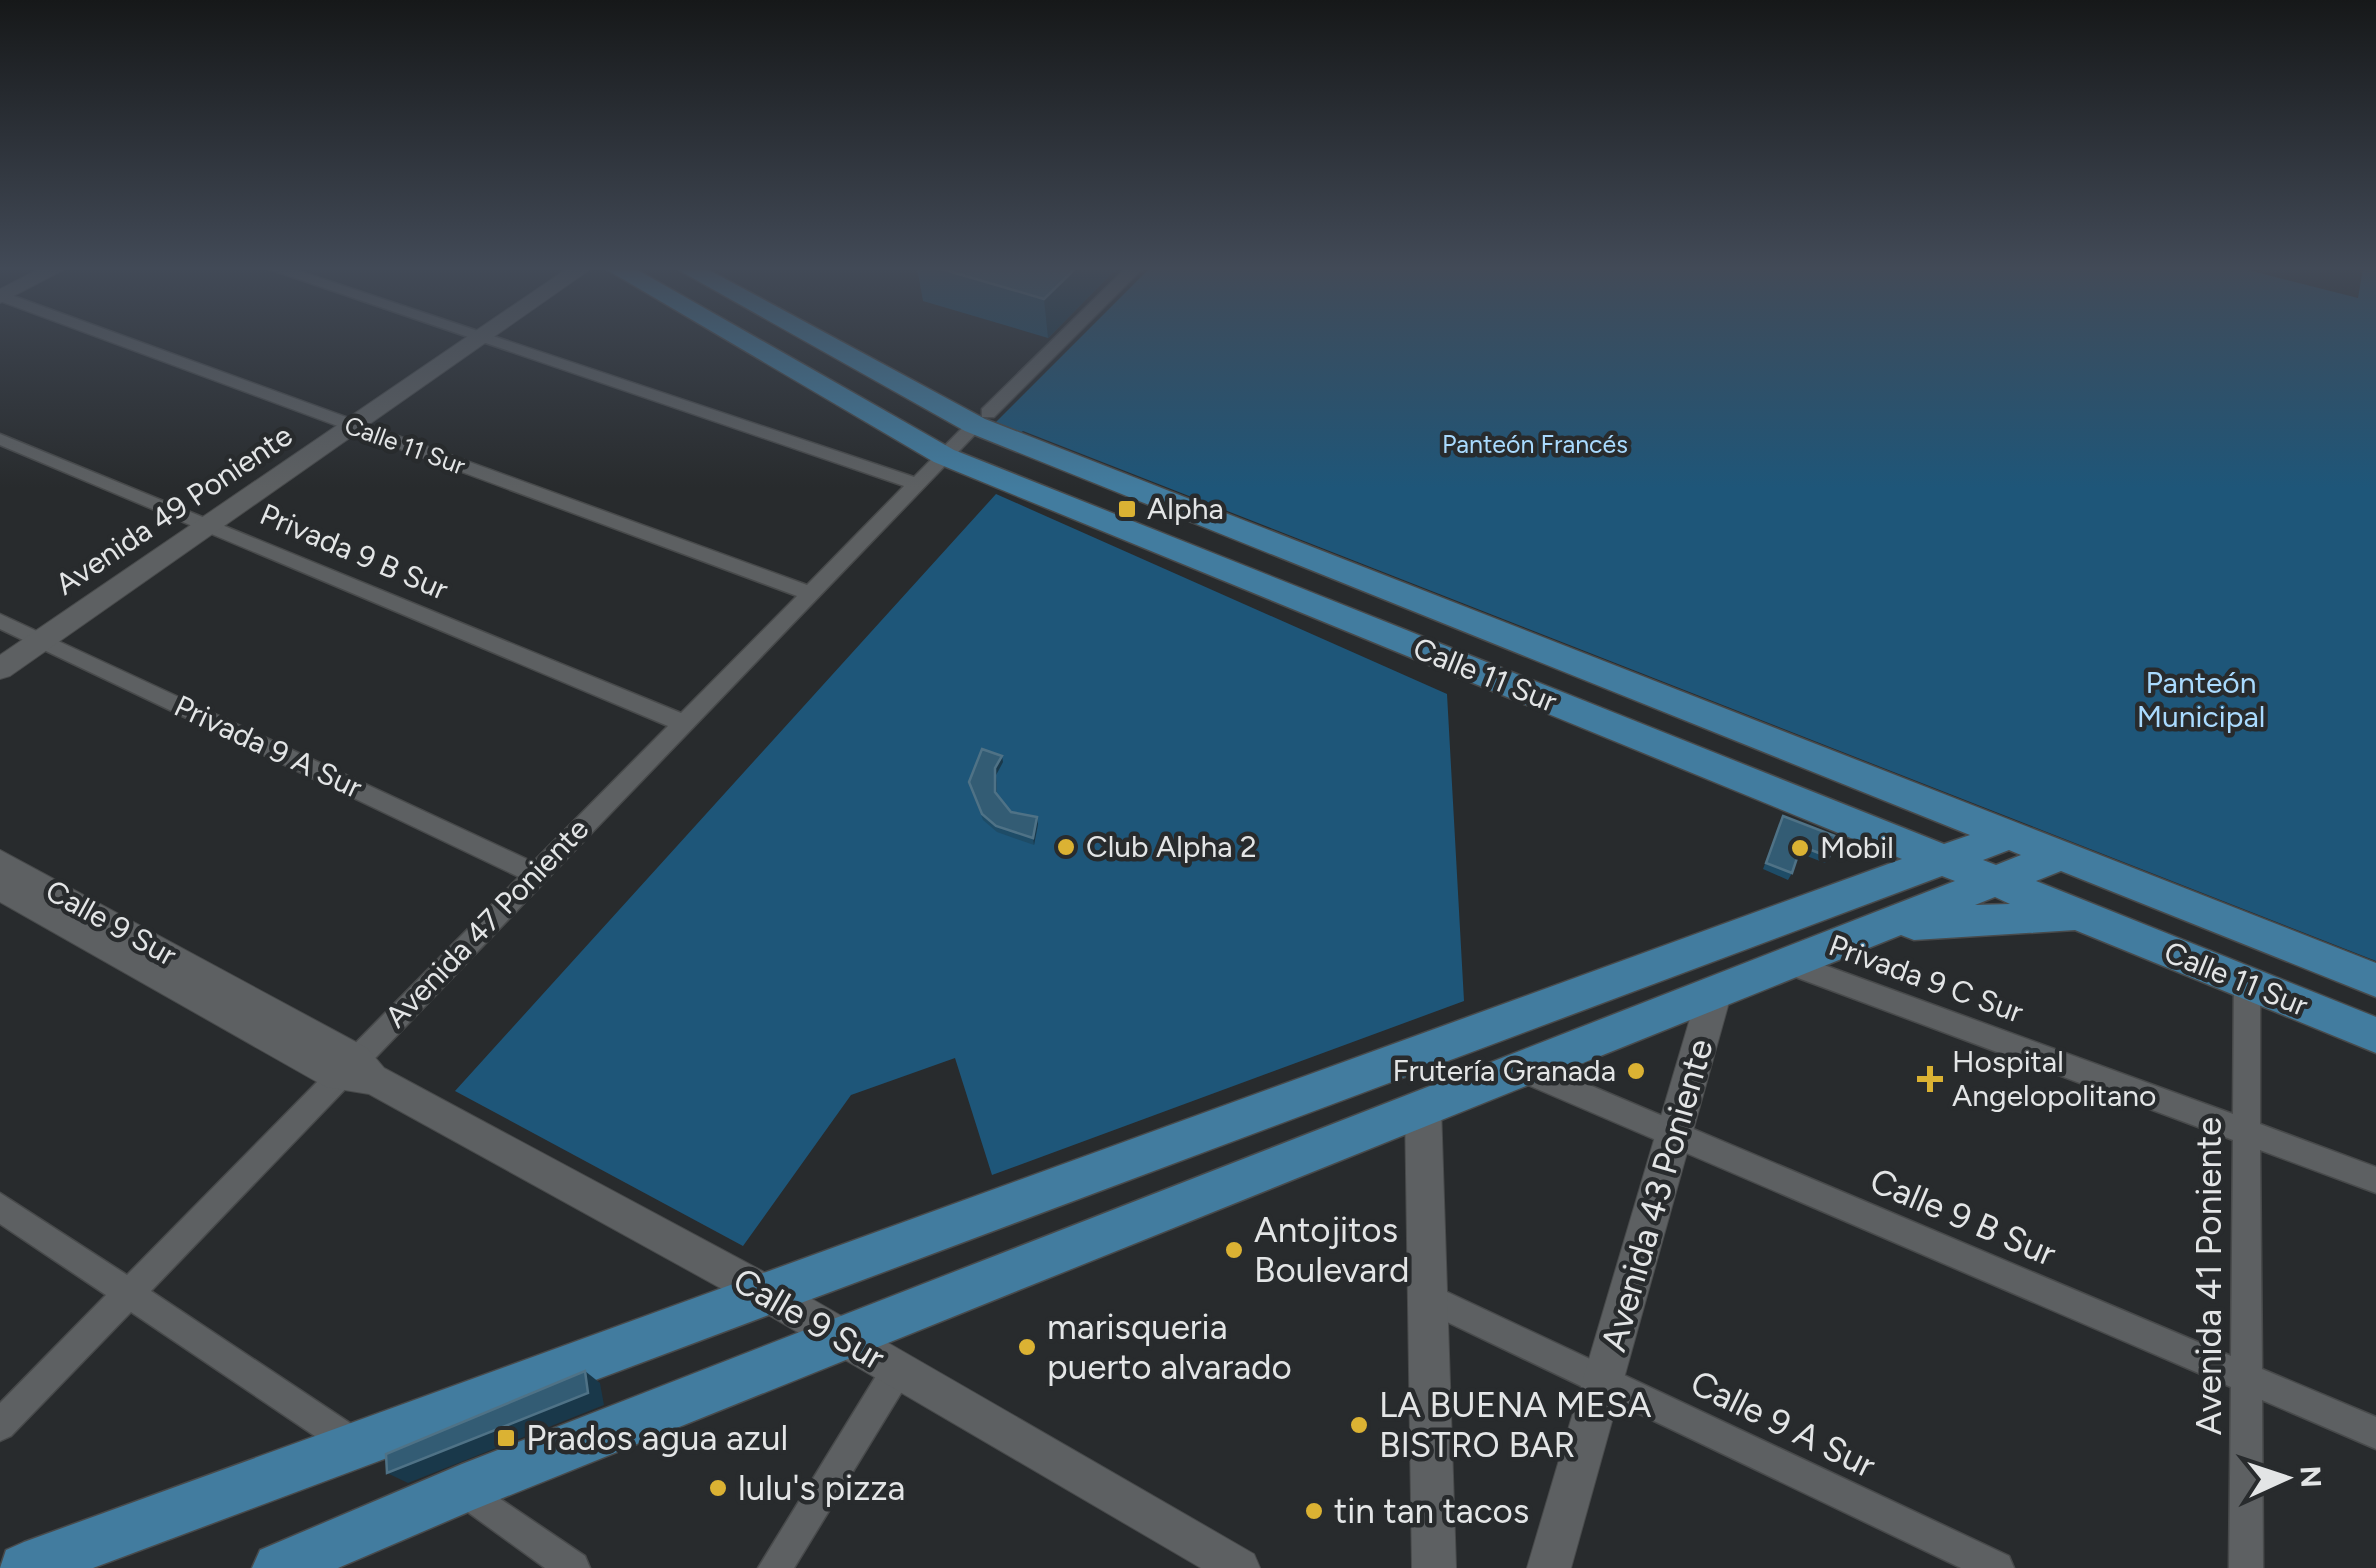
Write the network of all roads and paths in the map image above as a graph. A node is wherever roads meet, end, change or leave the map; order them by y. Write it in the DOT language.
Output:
graph roads {
  1 [pos="121,341"];
  2 [pos="478,341"];
  3 [pos="492,341"];
  4 [pos="744,341"];
  5 [pos="827,341"];
  6 [pos="1061,341"];
  7 [pos="980,421"];
  8 [pos="354,426"];
  9 [pos="0,439"];
  10 [pos="944,456"];
  11 [pos="916,484"];
  12 [pos="210,524"];
  13 [pos="810,593"];
  14 [pos="0,621"];
  15 [pos="42,640"];
  16 [pos="0,669"];
  17 [pos="683,723"];
  18 [pos="2010,835"];
  19 [pos="2061,856"];
  20 [pos="1942,860"];
  21 [pos="0,862"];
  22 [pos="536,874"];
  23 [pos="1995,882"];
  24 [pos="0,888"];
  25 [pos="2082,916"];
  26 [pos="1883,926"];
  27 [pos="1791,964"];
  28 [pos="2376,980"];
  29 [pos="2247,983"];
  30 [pos="1714,996"];
  31 [pos="2376,1035"];
  32 [pos="1521,1070"];
  33 [pos="355,1071"];
  34 [pos="1423,1107"];
  35 [pos="2247,1132"];
  36 [pos="1675,1134"];
  37 [pos="2376,1180"];
  38 [pos="0,1208"];
  39 [pos="128,1293"];
  40 [pos="766,1293"];
  41 [pos="1428,1298"];
  42 [pos="842,1339"];
  43 [pos="898,1369"];
  44 [pos="2247,1379"];
  45 [pos="1605,1381"];
  46 [pos="0,1425"];
  47 [pos="2376,1433"];
  48 [pos="357,1446"];
  49 [pos="462,1489"];
  50 [pos="24,1568"];
  51 [pos="278,1568"];
  52 [pos="573,1568"];
  53 [pos="775,1568"];
  54 [pos="1240,1568"];
  55 [pos="1434,1568"];
  56 [pos="1550,1568"];
  57 [pos="1997,1568"];
  58 [pos="2246,1568"];
  1 -- 8 [label="street, Calle 11 Sur"];
  2 -- 8 [label="main road, Avenida 49 Poniente"];
  3 -- 11 [label="street"];
  4 -- 10 [label="main road, Calle 11 Sur"];
  5 -- 7 [label="main road, Calle 11 Sur"];
  6 -- 7 [label="street, Avenida 47 Poniente"];
  7 -- 10 [label="street, Avenida 47 Poniente"];
  7 -- 18 [label="main road, Calle 11 Sur"];
  8 -- 12 [label="main road, Avenida 49 Poniente"];
  8 -- 13 [label="street, Calle 11 Sur"];
  9 -- 12 [label="street, Privada 9 B Sur"];
  10 -- 11 [label="street, Avenida 47 Poniente"];
  10 -- 20 [label="main road, Calle 11 Sur"];
  11 -- 13 [label="street, Avenida 47 Poniente"];
  12 -- 15 [label="main road, Avenida 49 Poniente"];
  12 -- 17 [label="street, Privada 9 B Sur"];
  13 -- 17 [label="street, Avenida 47 Poniente"];
  14 -- 15 [label="street, Privada 9 A Sur"];
  15 -- 16 [label="main road, Avenida 49 Poniente"];
  15 -- 22 [label="street, Privada 9 A Sur"];
  17 -- 22 [label="street, Avenida 47 Poniente"];
  18 -- 19 [label="main road, Calle 11 Sur"];
  18 -- 20 [label="main road"];
  19 -- 23 [label="main road"];
  19 -- 28 [label="main road, Calle 11 Sur"];
  20 -- 23 [label="main road, Calle 11 Sur"];
  20 -- 40 [label="main road"];
  21 -- 33 [label="street, Calle 9 Sur"];
  22 -- 33 [label="street, Avenida 47 Poniente"];
  23 -- 25 [label="main road, Calle 11 Sur"];
  23 -- 26 [label="main road"];
  24 -- 33 [label="street, Calle 9 Sur"];
  25 -- 26 [label="main road"];
  25 -- 29 [label="main road, Calle 11 Sur"];
  26 -- 27 [label="main road"];
  27 -- 30 [label="main road"];
  27 -- 35 [label="street, Privada 9 C Sur"];
  29 -- 31 [label="main road, Calle 11 Sur"];
  29 -- 35 [label="street, Avenida 41 Poniente"];
  30 -- 32 [label="main road"];
  30 -- 36 [label="main road, Avenida 43 Poniente"];
  32 -- 34 [label="main road"];
  32 -- 36 [label="street, Calle 9 B Sur"];
  33 -- 39 [label="street, Avenida 47 Poniente"];
  33 -- 40 [label="street, Calle 9 Sur"];
  34 -- 41 [label="main road"];
  34 -- 42 [label="main road"];
  35 -- 37 [label="street, Privada 9 C Sur"];
  35 -- 44 [label="street, Avenida 41 Poniente"];
  36 -- 44 [label="street, Calle 9 B Sur"];
  36 -- 45 [label="main road, Avenida 43 Poniente"];
  38 -- 39 [label="street"];
  39 -- 46 [label="street, Avenida 47 Poniente"];
  39 -- 48 [label="street"];
  40 -- 42 [label="street, Calle 9 Sur"];
  40 -- 48 [label="main road"];
  41 -- 45 [label="street, Calle 9 A Sur"];
  41 -- 55 [label="main road"];
  42 -- 43 [label="street, Calle 9 Sur"];
  42 -- 49 [label="main road"];
  43 -- 53 [label="street"];
  43 -- 54 [label="street, Calle 9 Sur"];
  44 -- 47 [label="street, Calle 9 B Sur"];
  44 -- 58 [label="street, Avenida 41 Poniente"];
  45 -- 56 [label="main road, Avenida 43 Poniente"];
  45 -- 57 [label="street, Calle 9 A Sur"];
  48 -- 50 [label="main road"];
  49 -- 51 [label="main road"];
  49 -- 52 [label="street"];
}
